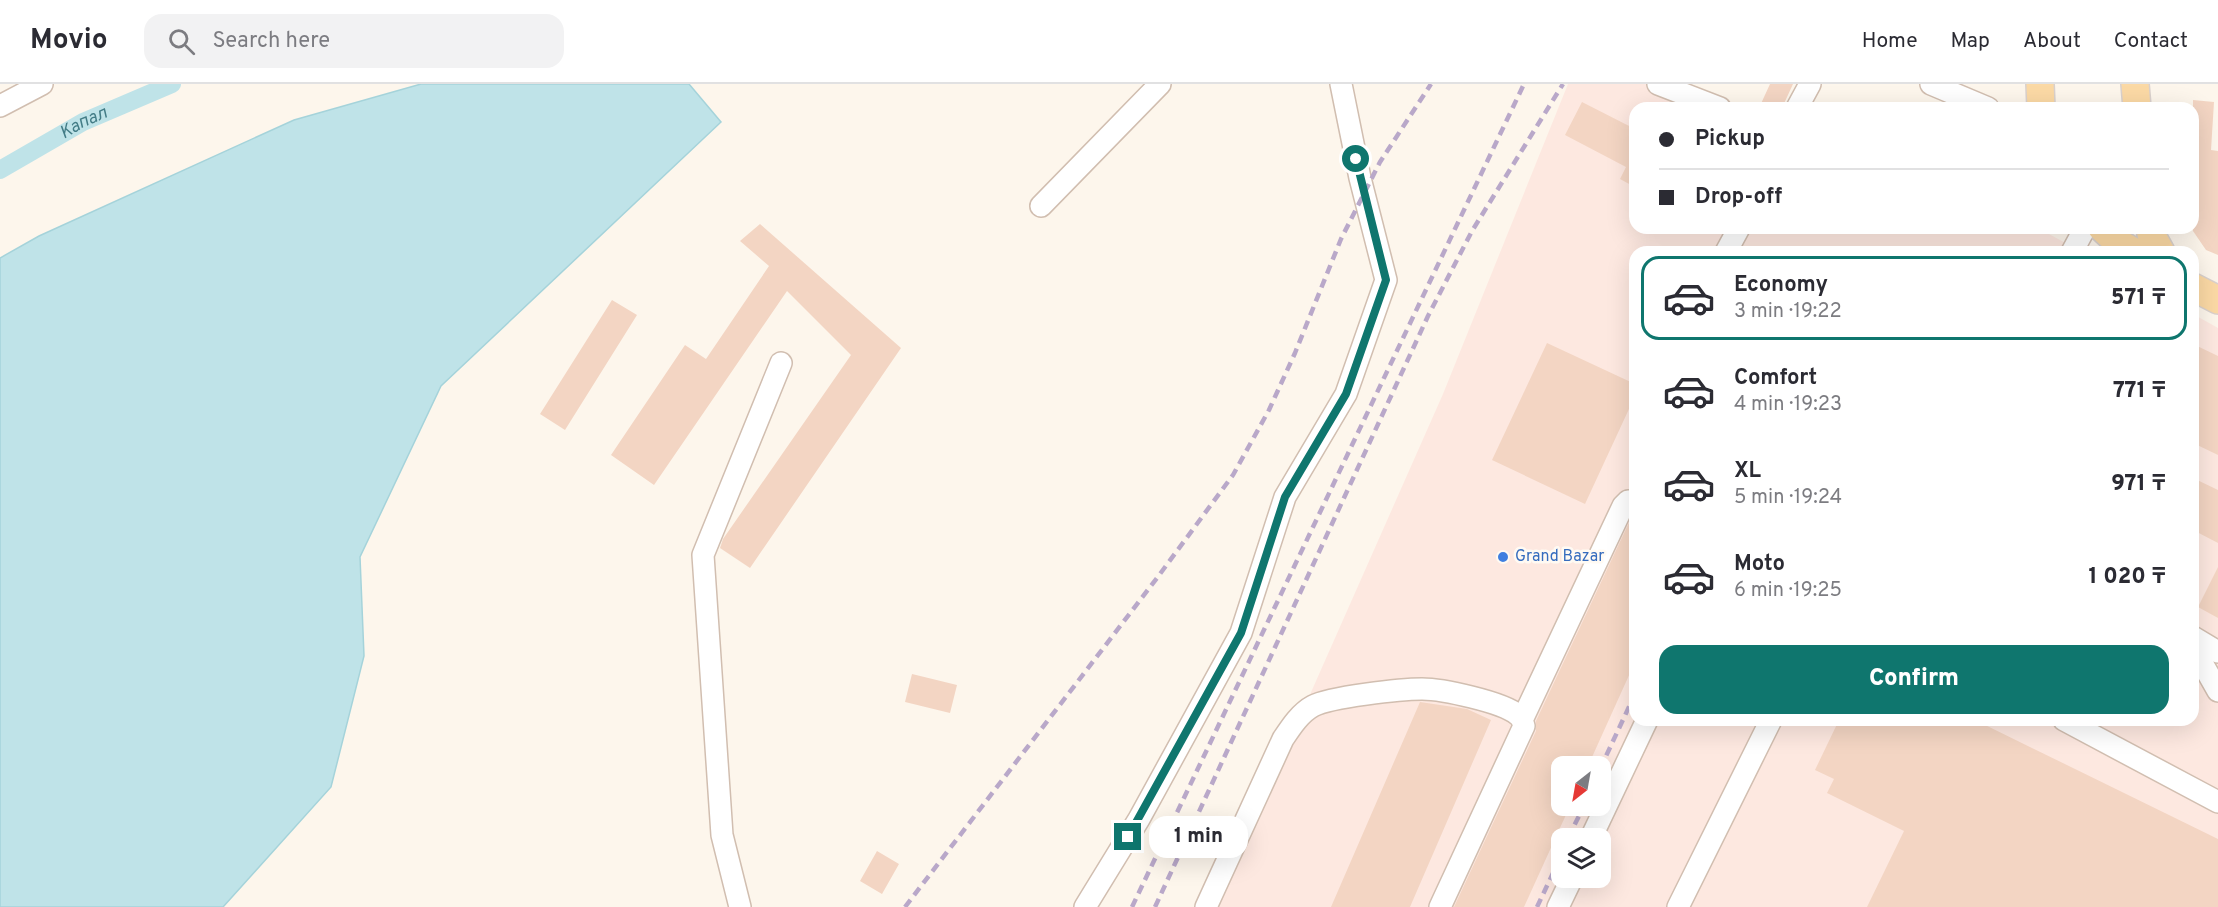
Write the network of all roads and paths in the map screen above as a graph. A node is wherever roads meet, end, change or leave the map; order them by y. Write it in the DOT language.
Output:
graph roads {
  1 [pos="42,84"];
  2 [pos="1160,84"];
  3 [pos="1341,84"];
  4 [pos="1659,84"];
  5 [pos="1810,84"];
  6 [pos="1930,84"];
  7 [pos="2040,84"];
  8 [pos="2135,84"];
  9 [pos="1704,102"];
  10 [pos="1800,102"];
  11 [pos="1974,102"];
  12 [pos="2041,102"];
  13 [pos="2136,102"];
  14 [pos="0,106"];
  15 [pos="1041,206"];
  16 [pos="2108,234"];
  17 [pos="2124,246"];
  18 [pos="780,363"];
  19 [pos="1629,501"];
  20 [pos="2199,641"];
  21 [pos="2218,652"];
  22 [pos="2199,658"];
  23 [pos="2218,691"];
  24 [pos="1522,720"];
  25 [pos="1644,726"];
  26 [pos="1768,726"];
  27 [pos="2075,726"];
  28 [pos="2218,802"];
  29 [pos="1596,828"];
  30 [pos="1567,888"];
  31 [pos="740,907"];
  32 [pos="1085,907"];
  33 [pos="1206,907"];
  34 [pos="1440,907"];
  35 [pos="1558,907"];
  36 [pos="1678,907"];
  1 -- 14 [label="street"];
  2 -- 15 [label="street"];
  3 -- 32 [label="street"];
  4 -- 9 [label="street"];
  5 -- 10 [label="street"];
  6 -- 11 [label="street"];
  7 -- 12 [label="main road"];
  8 -- 13 [label="main road"];
  16 -- 17 [label="main road"];
  18 -- 31 [label="street"];
  19 -- 24 [label="street"];
  20 -- 21 [label="street"];
  22 -- 23 [label="street"];
  24 -- 33 [label="street"];
  24 -- 34 [label="street"];
  25 -- 29 [label="street"];
  26 -- 36 [label="street"];
  27 -- 28 [label="street"];
  30 -- 35 [label="street"];
}
